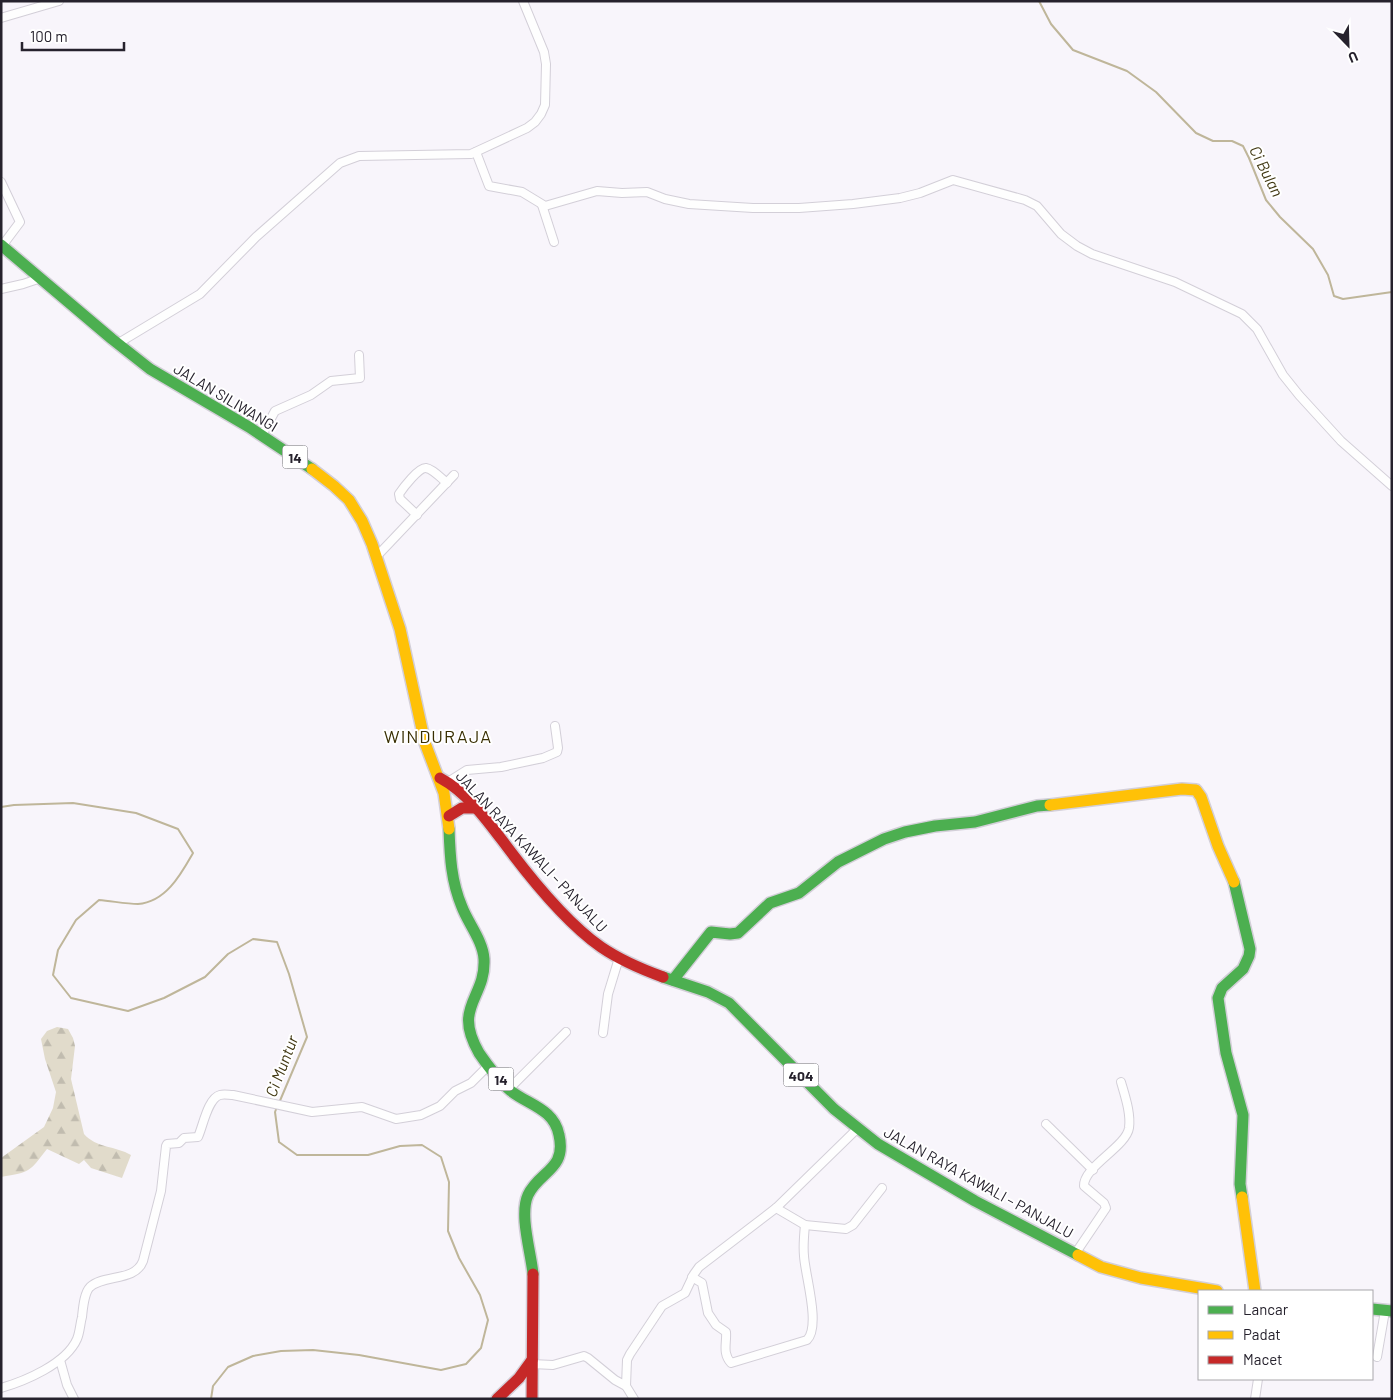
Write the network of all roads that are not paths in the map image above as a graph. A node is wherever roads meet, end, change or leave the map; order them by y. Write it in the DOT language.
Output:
graph roads {
  1 [pos="58,1"];
  2 [pos="523,1"];
  3 [pos="1,18"];
  4 [pos="476,152"];
  5 [pos="1,182"];
  6 [pos="542,205"];
  7 [pos="554,242"];
  8 [pos="2,245"];
  9 [pos="41,278"];
  10 [pos="1,289"];
  11 [pos="117,344"];
  12 [pos="359,355"];
  13 [pos="262,435"];
  14 [pos="454,475"];
  15 [pos="447,483"];
  16 [pos="1392,486"];
  17 [pos="417,514"];
  18 [pos="376,556"];
  19 [pos="555,726"];
  20 [pos="444,780"];
  21 [pos="474,808"];
  22 [pos="449,816"];
  23 [pos="619,958"];
  24 [pos="673,980"];
  25 [pos="566,1032"];
  26 [pos="603,1033"];
  27 [pos="488,1065"];
  28 [pos="1121,1082"];
  29 [pos="509,1089"];
  30 [pos="1046,1124"];
  31 [pos="858,1128"];
  32 [pos="1093,1170"];
  33 [pos="882,1188"];
  34 [pos="776,1208"];
  35 [pos="805,1225"];
  36 [pos="1075,1254"];
  37 [pos="692,1277"];
  38 [pos="1211,1290"];
  39 [pos="1254,1290"];
  40 [pos="1373,1309"];
  41 [pos="1388,1311"];
  42 [pos="1377,1357"];
  43 [pos="60,1360"];
  44 [pos="532,1362"];
  45 [pos="1258,1380"];
  46 [pos="626,1386"];
  47 [pos="1,1388"];
  48 [pos="74,1399"];
  49 [pos="497,1399"];
  50 [pos="532,1399"];
  51 [pos="634,1399"];
  52 [pos="1255,1399"];
  1 -- 3 [label="street"];
  2 -- 4 [label="street"];
  4 -- 6 [label="street"];
  4 -- 11 [label="street"];
  5 -- 8 [label="street"];
  6 -- 7 [label="street"];
  6 -- 16 [label="street"];
  8 -- 9 [label="main road, JALAN SILIWANGI / 14"];
  9 -- 10 [label="street"];
  9 -- 11 [label="main road, JALAN SILIWANGI / 14"];
  11 -- 13 [label="main road, JALAN SILIWANGI / 14"];
  12 -- 13 [label="street"];
  13 -- 18 [label="main road, JALAN SILIWANGI / 14"];
  14 -- 15 [label="street"];
  15 -- 17 [label="street"];
  15 -- 17 [label="street"];
  17 -- 18 [label="street"];
  18 -- 20 [label="main road, JALAN SILIWANGI / 14"];
  19 -- 20 [label="street"];
  20 -- 21 [label="main road, JALAN RAYA KAWALI – PANJALU / 404"];
  20 -- 22 [label="main road, 14"];
  21 -- 22 [label="main road"];
  21 -- 23 [label="main road, JALAN RAYA KAWALI – PANJALU / 404"];
  22 -- 27 [label="main road, 14"];
  23 -- 24 [label="main road, JALAN RAYA KAWALI – PANJALU / 404"];
  23 -- 26 [label="street"];
  24 -- 31 [label="main road, JALAN RAYA KAWALI – PANJALU / 404"];
  24 -- 39 [label="main road"];
  25 -- 29 [label="street"];
  27 -- 29 [label="main road, 14"];
  27 -- 43 [label="street"];
  28 -- 32 [label="street"];
  29 -- 44 [label="main road, 14"];
  30 -- 32 [label="street"];
  31 -- 34 [label="street"];
  31 -- 36 [label="main road, JALAN RAYA KAWALI – PANJALU / 404"];
  32 -- 36 [label="street"];
  33 -- 35 [label="street"];
  34 -- 35 [label="street"];
  34 -- 37 [label="street"];
  35 -- 37 [label="street"];
  36 -- 38 [label="main road, JALAN RAYA KAWALI – PANJALU / 404"];
  37 -- 46 [label="street"];
  40 -- 41 [label="main road"];
  41 -- 42 [label="street"];
  43 -- 47 [label="street"];
  43 -- 48 [label="street"];
  44 -- 46 [label="street"];
  44 -- 49 [label="main road"];
  44 -- 50 [label="main road, 14"];
  45 -- 52 [label="street"];
  46 -- 51 [label="street"];
}
